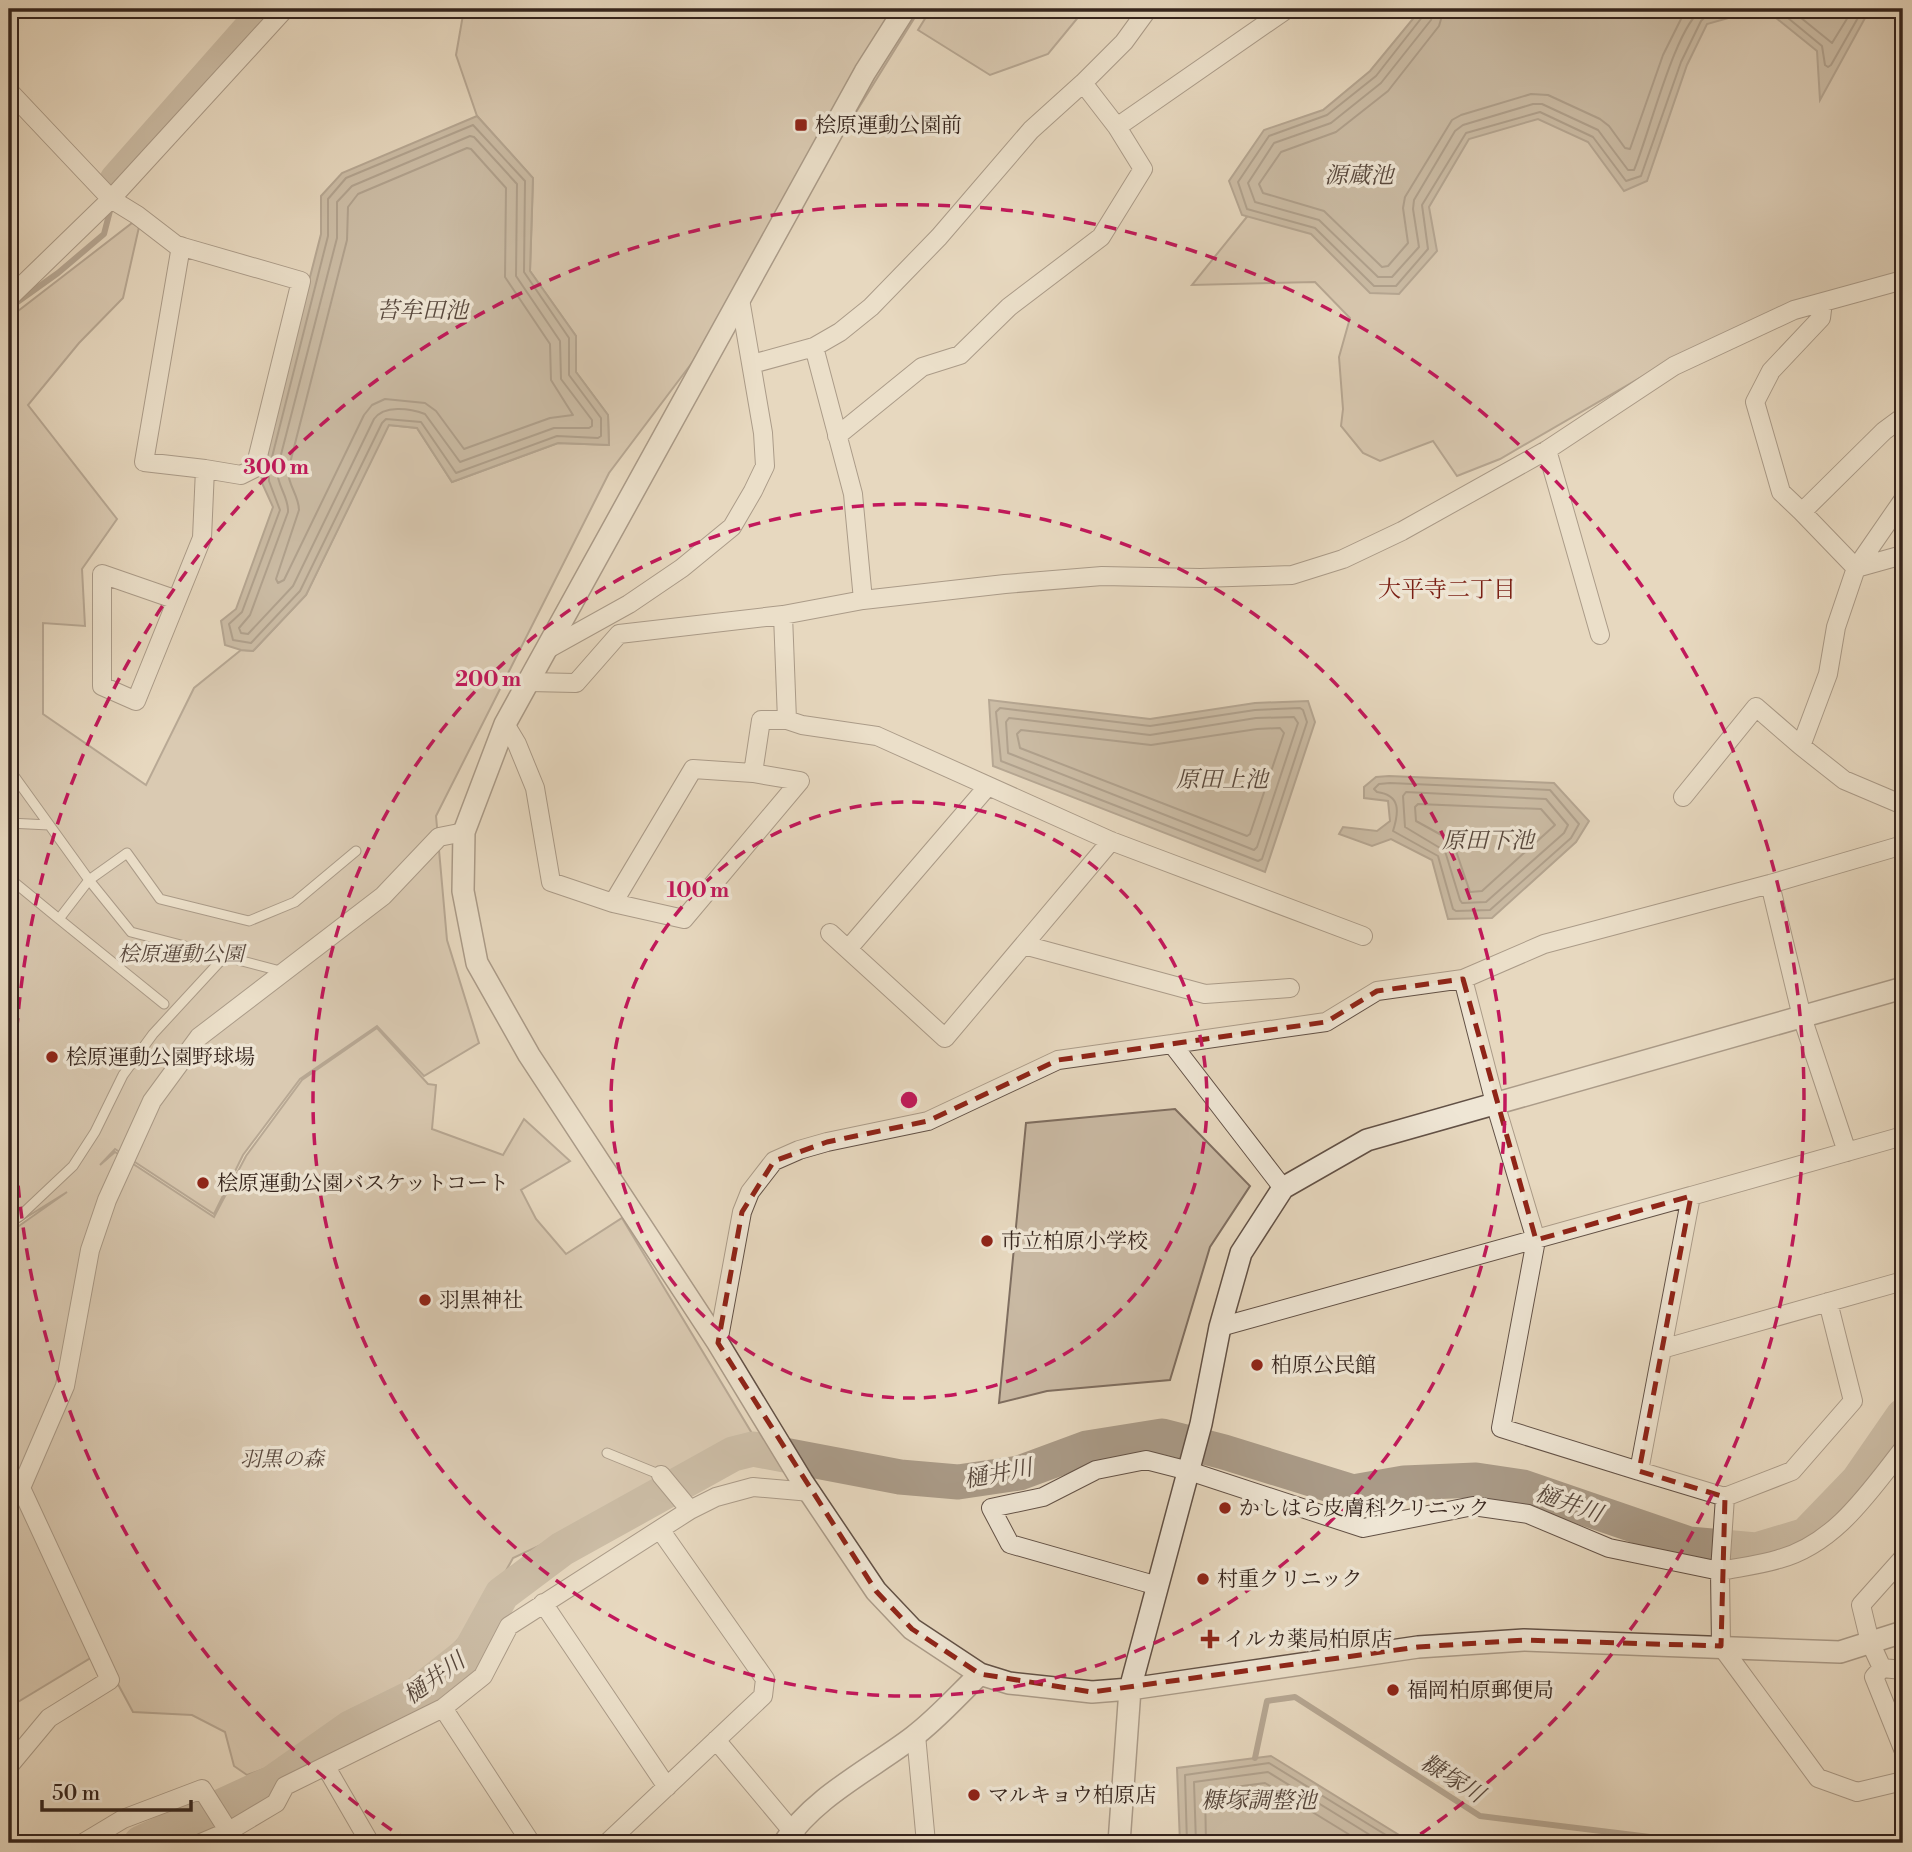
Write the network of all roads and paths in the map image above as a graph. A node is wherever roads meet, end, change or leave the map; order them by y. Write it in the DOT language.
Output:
graph roads {
  1 [pos="285,9"];
  2 [pos="905,9"];
  3 [pos="1148,9"];
  4 [pos="1287,9"];
  5 [pos="1083,83"];
  6 [pos="9,91"];
  7 [pos="1117,127"];
  8 [pos="111,199"];
  9 [pos="181,246"];
  10 [pos="1903,280"];
  11 [pos="9,298"];
  12 [pos="740,299"];
  13 [pos="1823,302"];
  14 [pos="814,347"];
  15 [pos="752,364"];
  16 [pos="1903,417"];
  17 [pos="837,436"];
  18 [pos="1547,450"];
  19 [pos="205,470"];
  20 [pos="1903,500"];
  21 [pos="1802,512"];
  22 [pos="1903,557"];
  23 [pos="1856,568"];
  24 [pos="177,600"];
  25 [pos="863,600"];
  26 [pos="783,615"];
  27 [pos="1600,635"];
  28 [pos="548,649"];
  29 [pos="528,682"];
  30 [pos="787,720"];
  31 [pos="505,724"];
  32 [pos="1801,746"];
  33 [pos="9,769"];
  34 [pos="752,773"];
  35 [pos="988,786"];
  36 [pos="1683,797"];
  37 [pos="1903,805"];
  38 [pos="9,823"];
  39 [pos="49,825"];
  40 [pos="464,832"];
  41 [pos="1111,841"];
  42 [pos="1903,845"];
  43 [pos="356,851"];
  44 [pos="9,878"];
  45 [pos="89,880"];
  46 [pos="1770,884"];
  47 [pos="613,903"];
  48 [pos="60,919"];
  49 [pos="830,933"];
  50 [pos="1363,936"];
  51 [pos="1024,944"];
  52 [pos="848,949"];
  53 [pos="225,956"];
  54 [pos="284,972"];
  55 [pos="1463,979"];
  56 [pos="1290,988"];
  57 [pos="1903,988"];
  58 [pos="164,1004"];
  59 [pos="1802,1017"];
  60 [pos="1172,1044"];
  61 [pos="1495,1102"];
  62 [pos="1903,1136"];
  63 [pos="1847,1152"];
  64 [pos="1283,1188"];
  65 [pos="1691,1196"];
  66 [pos="9,1223"];
  67 [pos="1536,1240"];
  68 [pos="1903,1281"];
  69 [pos="1828,1302"];
  70 [pos="1220,1327"];
  71 [pos="718,1343"];
  72 [pos="1662,1349"];
  73 [pos="1903,1449"];
  74 [pos="607,1452"];
  75 [pos="1190,1466"];
  76 [pos="1639,1471"];
  77 [pos="661,1475"];
  78 [pos="807,1487"];
  79 [pos="15,1493"];
  80 [pos="1725,1497"];
  81 [pos="687,1505"];
  82 [pos="661,1531"];
  83 [pos="1903,1558"];
  84 [pos="1721,1565"];
  85 [pos="1158,1586"];
  86 [pos="543,1603"];
  87 [pos="1903,1632"];
  88 [pos="1870,1642"];
  89 [pos="1721,1646"];
  90 [pos="1882,1668"];
  91 [pos="1903,1670"];
  92 [pos="980,1674"];
  93 [pos="1130,1689"];
  94 [pos="443,1708"];
  95 [pos="916,1735"];
  96 [pos="716,1740"];
  97 [pos="1903,1749"];
  98 [pos="9,1766"];
  99 [pos="326,1767"];
  100 [pos="1903,1781"];
  101 [pos="667,1787"];
  102 [pos="230,1833"];
  103 [pos="792,1839"];
  104 [pos="83,1843"];
  105 [pos="201,1843"];
  106 [pos="370,1843"];
  107 [pos="531,1843"];
  108 [pos="607,1843"];
  109 [pos="926,1843"];
  110 [pos="1119,1843"];
  1 -- 8 [label="street"];
  2 -- 12 [label="street"];
  3 -- 5 [label="street"];
  4 -- 7 [label="street"];
  5 -- 7 [label="street"];
  5 -- 14 [label="street"];
  6 -- 8 [label="street"];
  7 -- 17 [label="street"];
  8 -- 9 [label="street"];
  8 -- 11 [label="street"];
  9 -- 19 [label="street"];
  9 -- 19 [label="street"];
  10 -- 13 [label="street"];
  12 -- 15 [label="street"];
  12 -- 28 [label="street"];
  13 -- 18 [label="street"];
  13 -- 21 [label="street"];
  14 -- 15 [label="street"];
  14 -- 17 [label="street"];
  15 -- 28 [label="street"];
  16 -- 21 [label="street"];
  17 -- 25 [label="street"];
  18 -- 25 [label="street"];
  18 -- 27 [label="street"];
  19 -- 24 [label="street"];
  20 -- 23 [label="street"];
  21 -- 23 [label="street"];
  22 -- 23 [label="street"];
  23 -- 32 [label="street"];
  24 -- 24 [label="street"];
  25 -- 26 [label="street"];
  26 -- 29 [label="street"];
  26 -- 30 [label="street"];
  28 -- 29 [label="street"];
  29 -- 31 [label="street"];
  30 -- 34 [label="street"];
  30 -- 35 [label="street"];
  31 -- 40 [label="street"];
  31 -- 47 [label="street"];
  32 -- 36 [label="street"];
  32 -- 37 [label="street"];
  33 -- 39 [label="lane"];
  34 -- 47 [label="street"];
  34 -- 47 [label="street"];
  35 -- 41 [label="street"];
  35 -- 52 [label="street"];
  38 -- 39 [label="lane"];
  39 -- 45 [label="lane"];
  40 -- 54 [label="street"];
  40 -- 71 [label="street"];
  41 -- 50 [label="street"];
  41 -- 51 [label="street"];
  42 -- 46 [label="street"];
  43 -- 45 [label="lane"];
  44 -- 48 [label="lane"];
  45 -- 48 [label="lane"];
  45 -- 53 [label="lane"];
  46 -- 55 [label="street"];
  46 -- 59 [label="street"];
  48 -- 58 [label="lane"];
  49 -- 52 [label="street"];
  51 -- 52 [label="street"];
  51 -- 56 [label="street"];
  53 -- 54 [label="lane"];
  53 -- 66 [label="lane"];
  54 -- 79 [label="street"];
  55 -- 60 [label="street"];
  55 -- 61 [label="street"];
  57 -- 59 [label="street"];
  59 -- 61 [label="street"];
  59 -- 63 [label="street"];
  60 -- 64 [label="street"];
  60 -- 71 [label="street"];
  61 -- 64 [label="street"];
  61 -- 67 [label="street"];
  62 -- 63 [label="street"];
  63 -- 65 [label="street"];
  64 -- 70 [label="street"];
  65 -- 67 [label="street"];
  65 -- 72 [label="street"];
  67 -- 70 [label="street"];
  67 -- 76 [label="street"];
  68 -- 69 [label="street"];
  69 -- 72 [label="street"];
  69 -- 80 [label="street"];
  70 -- 75 [label="street"];
  71 -- 78 [label="street"];
  72 -- 76 [label="street"];
  73 -- 84 [label="street"];
  74 -- 77 [label="lane"];
  75 -- 84 [label="street"];
  75 -- 85 [label="street"];
  75 -- 85 [label="street"];
  76 -- 80 [label="street"];
  77 -- 81 [label="street"];
  78 -- 81 [label="street"];
  78 -- 92 [label="street"];
  79 -- 98 [label="street"];
  80 -- 84 [label="street"];
  81 -- 82 [label="street"];
  82 -- 86 [label="street"];
  82 -- 96 [label="street"];
  83 -- 88 [label="street"];
  84 -- 89 [label="street"];
  85 -- 93 [label="street"];
  86 -- 94 [label="street"];
  86 -- 101 [label="street"];
  87 -- 88 [label="street"];
  88 -- 89 [label="street"];
  88 -- 90 [label="street"];
  89 -- 93 [label="street"];
  89 -- 100 [label="street"];
  90 -- 91 [label="street"];
  90 -- 97 [label="street"];
  92 -- 93 [label="street"];
  92 -- 95 [label="street"];
  93 -- 110 [label="street"];
  94 -- 99 [label="street"];
  94 -- 107 [label="street"];
  95 -- 103 [label="street"];
  95 -- 109 [label="street"];
  96 -- 101 [label="street"];
  96 -- 103 [label="street"];
  99 -- 102 [label="street"];
  99 -- 106 [label="street"];
  101 -- 108 [label="street"];
  102 -- 104 [label="street"];
  102 -- 105 [label="street"];
}
